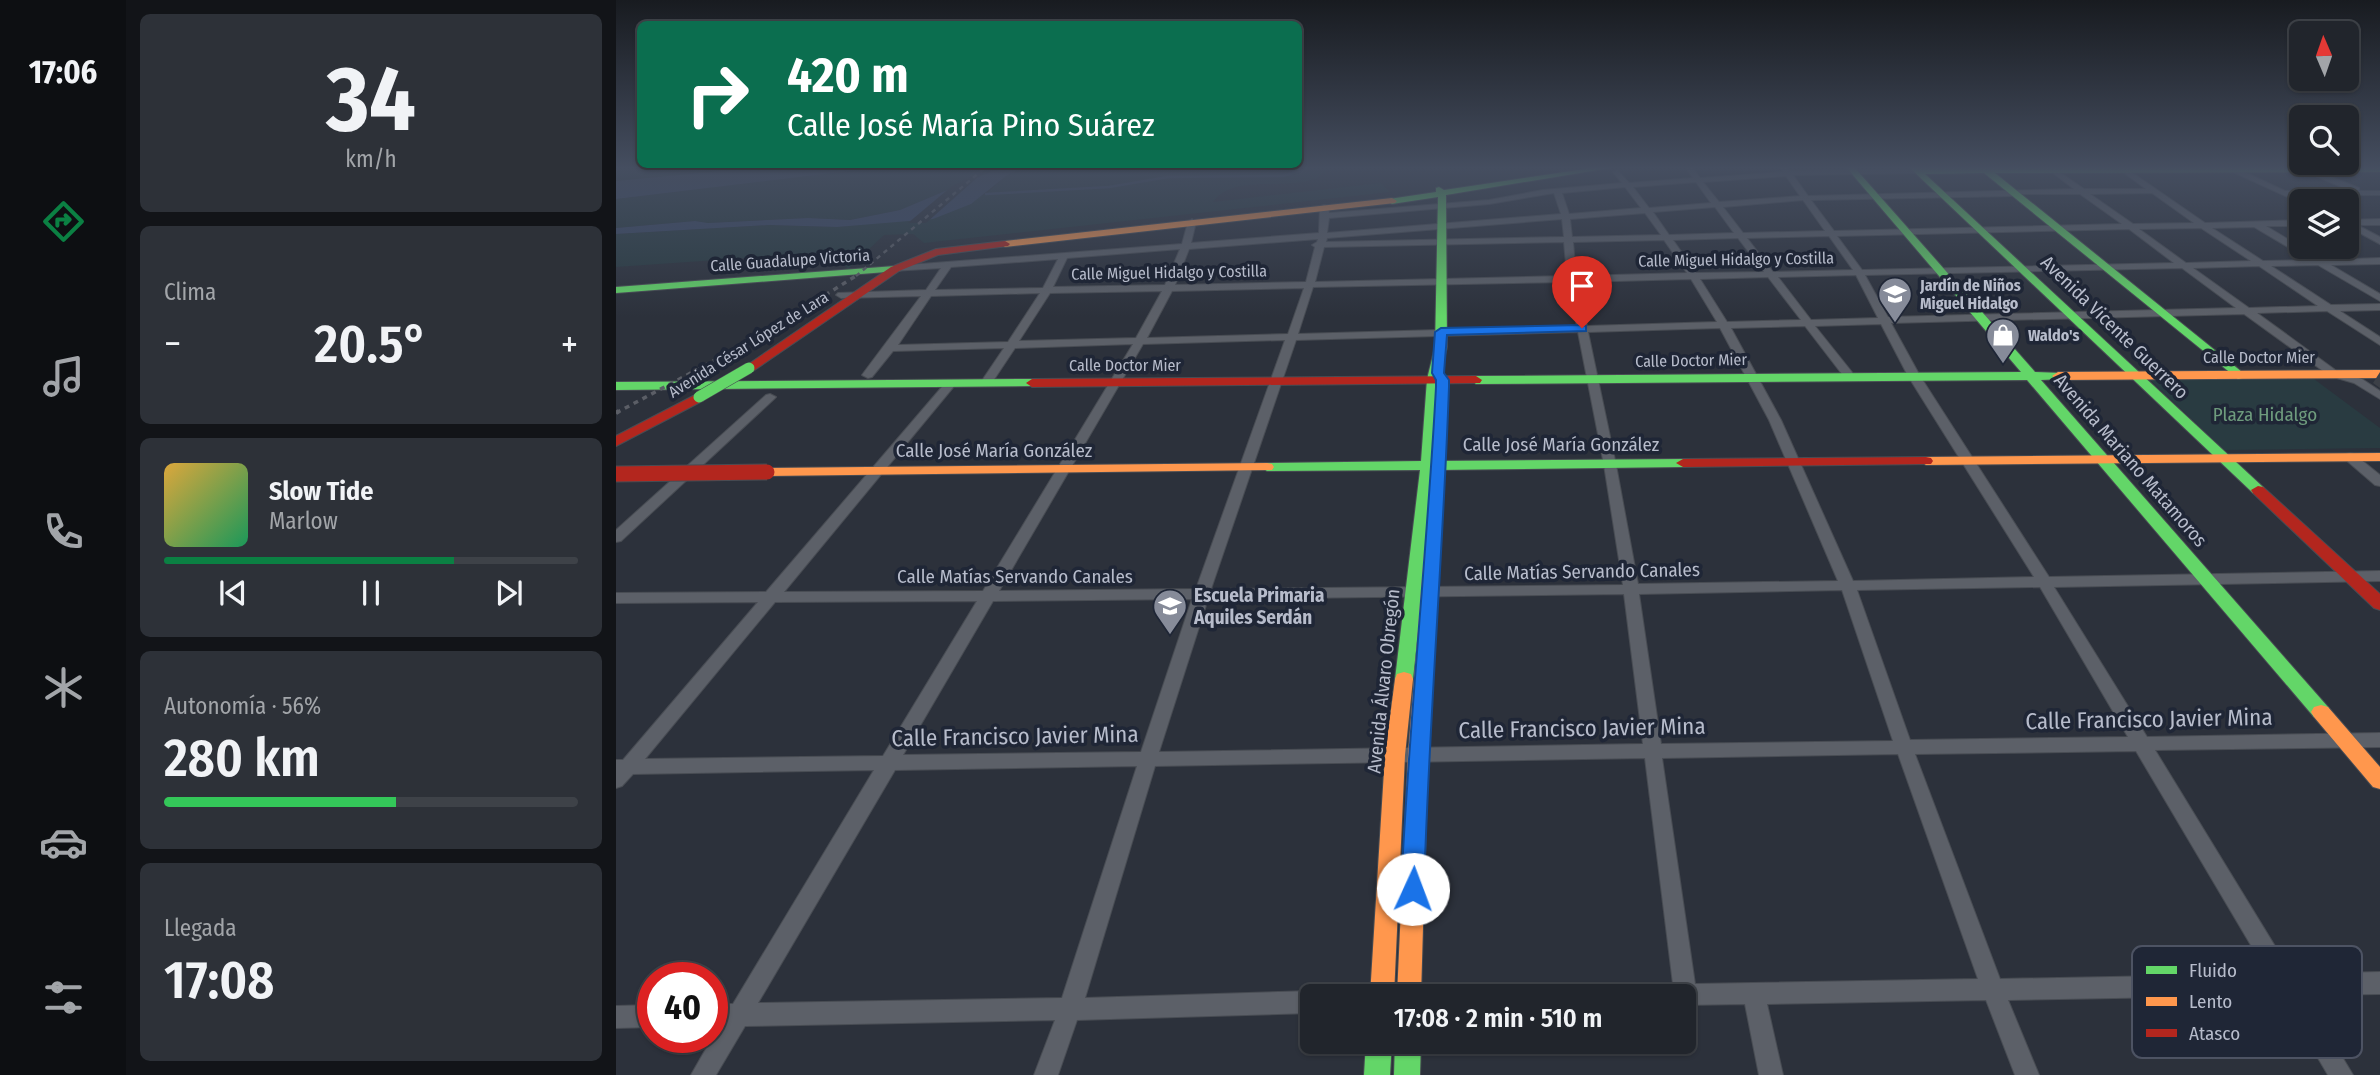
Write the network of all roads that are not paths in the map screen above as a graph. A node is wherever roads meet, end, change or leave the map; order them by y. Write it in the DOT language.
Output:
graph roads {
  1 [pos="1235,217"];
  2 [pos="1256,217"];
  3 [pos="1324,217"];
  4 [pos="1442,217"];
  5 [pos="1565,217"];
  6 [pos="1566,217"];
  7 [pos="1651,217"];
  8 [pos="1728,217"];
  9 [pos="1818,217"];
  10 [pos="1895,217"];
  11 [pos="1968,217"];
  12 [pos="2043,217"];
  13 [pos="2116,217"];
  14 [pos="2191,217"];
  15 [pos="1192,222"];
  16 [pos="2380,222"];
  17 [pos="2289,223"];
  18 [pos="2359,223"];
  19 [pos="2201,224"];
  20 [pos="2256,224"];
  21 [pos="2128,226"];
  22 [pos="2057,228"];
  23 [pos="1114,229"];
  24 [pos="1981,230"];
  25 [pos="2359,230"];
  26 [pos="1907,231"];
  27 [pos="1829,232"];
  28 [pos="1443,234"];
  29 [pos="1741,234"];
  30 [pos="1665,236"];
  31 [pos="1567,239"];
  32 [pos="1322,240"];
  33 [pos="2380,241"];
  34 [pos="1186,247"];
  35 [pos="1064,256"];
  36 [pos="2380,261"];
  37 [pos="2320,262"];
  38 [pos="2261,263"];
  39 [pos="948,265"];
  40 [pos="2181,265"];
  41 [pos="2106,267"];
  42 [pos="895,269"];
  43 [pos="2023,269"];
  44 [pos="876,271"];
  45 [pos="1941,271"];
  46 [pos="1859,272"];
  47 [pos="1772,274"];
  48 [pos="1693,275"];
  49 [pos="1572,278"];
  50 [pos="1443,281"];
  51 [pos="1308,284"];
  52 [pos="1170,287"];
  53 [pos="616,290"];
  54 [pos="1047,290"];
  55 [pos="930,293"];
  56 [pos="841,295"];
  57 [pos="859,295"];
  58 [pos="2380,299"];
  59 [pos="2380,307"];
  60 [pos="2329,308"];
  61 [pos="2248,310"];
  62 [pos="2163,313"];
  63 [pos="2070,315"];
  64 [pos="1980,318"];
  65 [pos="1885,320"];
  66 [pos="1808,322"];
  67 [pos="1724,325"];
  68 [pos="1582,328"];
  69 [pos="1441,332"];
  70 [pos="1292,336"];
  71 [pos="1140,341"];
  72 [pos="2380,342"];
  73 [pos="1011,344"];
  74 [pos="890,348"];
  75 [pos="868,374"];
  76 [pos="2029,374"];
  77 [pos="2334,374"];
  78 [pos="2380,374"];
  79 [pos="2133,375"];
  80 [pos="2238,375"];
  81 [pos="1849,376"];
  82 [pos="1914,376"];
  83 [pos="1755,377"];
  84 [pos="1438,378"];
  85 [pos="1593,378"];
  86 [pos="1276,381"];
  87 [pos="987,382"];
  88 [pos="951,383"];
  89 [pos="1115,383"];
  90 [pos="616,384"];
  91 [pos="2380,396"];
  92 [pos="770,397"];
  93 [pos="616,430"];
  94 [pos="616,442"];
  95 [pos="2350,457"];
  96 [pos="2380,457"];
  97 [pos="2224,458"];
  98 [pos="2106,460"];
  99 [pos="1967,461"];
  100 [pos="1797,463"];
  101 [pos="1434,465"];
  102 [pos="1610,465"];
  103 [pos="691,469"];
  104 [pos="1243,469"];
  105 [pos="1061,471"];
  106 [pos="616,472"];
  107 [pos="876,472"];
  108 [pos="616,481"];
  109 [pos="678,481"];
  110 [pos="2380,482"];
  111 [pos="616,538"];
  112 [pos="2351,576"];
  113 [pos="2380,576"];
  114 [pos="2206,578"];
  115 [pos="2043,580"];
  116 [pos="1847,584"];
  117 [pos="1631,589"];
  118 [pos="1422,593"];
  119 [pos="1200,594"];
  120 [pos="987,596"];
  121 [pos="770,597"];
  122 [pos="616,598"];
  123 [pos="2380,604"];
  124 [pos="2380,740"];
  125 [pos="2346,741"];
  126 [pos="2141,744"];
  127 [pos="1904,747"];
  128 [pos="1654,751"];
  129 [pos="1395,755"];
  130 [pos="1418,755"];
  131 [pos="1147,759"];
  132 [pos="889,762"];
  133 [pos="622,767"];
  134 [pos="616,781"];
  135 [pos="2380,781"];
  136 [pos="2263,946"];
  137 [pos="2362,983"];
  138 [pos="2380,983"];
  139 [pos="1383,984"];
  140 [pos="1409,984"];
  141 [pos="1684,984"];
  142 [pos="2132,986"];
  143 [pos="1992,988"];
  144 [pos="1696,994"];
  145 [pos="1754,994"];
  146 [pos="1300,1002"];
  147 [pos="1070,1009"];
  148 [pos="728,1014"];
  149 [pos="740,1014"];
  150 [pos="637,1016"];
  151 [pos="616,1017"];
  152 [pos="1378,1054"];
  153 [pos="1408,1054"];
  154 [pos="2331,1058"];
  155 [pos="703,1075"];
  156 [pos="1046,1075"];
  157 [pos="1377,1075"];
  158 [pos="1407,1075"];
  159 [pos="1770,1075"];
  160 [pos="2027,1075"];
  161 [pos="2341,1075"];
  1 -- 23 [label="main road"];
  2 -- 15 [label="main road"];
  3 -- 32 [label="street"];
  4 -- 28 [label="main road, Avenida Álvaro Obregón"];
  5 -- 28 [label="street"];
  6 -- 31 [label="street"];
  7 -- 30 [label="street"];
  8 -- 29 [label="street"];
  9 -- 27 [label="street"];
  10 -- 26 [label="main road, Avenida Mariano Matamoros"];
  11 -- 24 [label="main road, Avenida Vicente Guerrero"];
  12 -- 22 [label="main road"];
  13 -- 21 [label="street"];
  14 -- 19 [label="street"];
  15 -- 23 [label="main road"];
  15 -- 34 [label="street"];
  16 -- 18 [label="street"];
  17 -- 20 [label="street"];
  19 -- 20 [label="street"];
  19 -- 21 [label="street"];
  19 -- 38 [label="street"];
  20 -- 37 [label="street"];
  21 -- 22 [label="street"];
  21 -- 40 [label="street"];
  22 -- 24 [label="street"];
  22 -- 41 [label="main road"];
  23 -- 42 [label="main road"];
  23 -- 44 [label="main road, Avenida César López de Lara"];
  24 -- 26 [label="street"];
  24 -- 43 [label="main road, Avenida Vicente Guerrero"];
  25 -- 33 [label="street"];
  26 -- 27 [label="street"];
  26 -- 45 [label="main road, Avenida Mariano Matamoros"];
  27 -- 29 [label="street"];
  27 -- 46 [label="street"];
  28 -- 31 [label="street"];
  28 -- 32 [label="street"];
  28 -- 32 [label="street"];
  28 -- 50 [label="main road, Avenida Álvaro Obregón"];
  29 -- 30 [label="street"];
  29 -- 47 [label="street"];
  30 -- 31 [label="street"];
  30 -- 48 [label="street"];
  31 -- 49 [label="street"];
  32 -- 34 [label="street, Calle Guadalupe Victoria"];
  32 -- 51 [label="street"];
  34 -- 35 [label="street, Calle Guadalupe Victoria"];
  34 -- 52 [label="street"];
  35 -- 39 [label="street, Calle Guadalupe Victoria"];
  35 -- 54 [label="street"];
  36 -- 37 [label="street, Calle Miguel Hidalgo y Costilla"];
  37 -- 38 [label="street, Calle Miguel Hidalgo y Costilla"];
  37 -- 58 [label="street"];
  38 -- 40 [label="street, Calle Miguel Hidalgo y Costilla"];
  38 -- 60 [label="street"];
  39 -- 42 [label="street, Calle Guadalupe Victoria"];
  39 -- 55 [label="street"];
  40 -- 41 [label="street, Calle Miguel Hidalgo y Costilla"];
  40 -- 61 [label="street"];
  41 -- 43 [label="street, Calle Miguel Hidalgo y Costilla"];
  41 -- 62 [label="main road"];
  42 -- 44 [label="main road, Calle Guadalupe Victoria"];
  42 -- 57 [label="main road, Avenida César López de Lara"];
  43 -- 45 [label="street, Calle Miguel Hidalgo y Costilla"];
  43 -- 63 [label="main road, Avenida Vicente Guerrero"];
  44 -- 53 [label="main road, Calle Guadalupe Victoria"];
  44 -- 56 [label="main road, Avenida César López de Lara"];
  45 -- 46 [label="street, Calle Miguel Hidalgo y Costilla"];
  45 -- 64 [label="main road, Avenida Mariano Matamoros"];
  46 -- 47 [label="street, Calle Miguel Hidalgo y Costilla"];
  46 -- 65 [label="street"];
  47 -- 48 [label="street, Calle Miguel Hidalgo y Costilla"];
  47 -- 66 [label="street"];
  48 -- 49 [label="street, Calle Miguel Hidalgo y Costilla"];
  48 -- 67 [label="street"];
  49 -- 50 [label="street, Calle Miguel Hidalgo y Costilla"];
  49 -- 68 [label="street"];
  50 -- 51 [label="street, Calle Miguel Hidalgo y Costilla"];
  50 -- 69 [label="main road, Avenida Álvaro Obregón"];
  51 -- 52 [label="street, Calle Miguel Hidalgo y Costilla"];
  51 -- 70 [label="street"];
  52 -- 54 [label="street, Calle Miguel Hidalgo y Costilla"];
  52 -- 71 [label="street"];
  54 -- 55 [label="street, Calle Miguel Hidalgo y Costilla"];
  54 -- 73 [label="street"];
  55 -- 57 [label="street, Calle Miguel Hidalgo y Costilla"];
  55 -- 74 [label="street"];
  56 -- 57 [label="street, Calle Miguel Hidalgo y Costilla"];
  56 -- 93 [label="main road, Avenida César López de Lara"];
  57 -- 94 [label="main road, Avenida César López de Lara, bridge"];
  59 -- 60 [label="street"];
  60 -- 61 [label="street"];
  60 -- 72 [label="street"];
  61 -- 62 [label="street"];
  61 -- 77 [label="street"];
  62 -- 63 [label="street"];
  62 -- 80 [label="main road"];
  63 -- 64 [label="street"];
  63 -- 79 [label="main road, Avenida Vicente Guerrero"];
  64 -- 65 [label="street"];
  64 -- 76 [label="main road, Avenida Mariano Matamoros"];
  65 -- 66 [label="street"];
  65 -- 82 [label="street"];
  66 -- 67 [label="street"];
  66 -- 81 [label="street"];
  67 -- 68 [label="street"];
  67 -- 83 [label="street"];
  68 -- 69 [label="street"];
  68 -- 85 [label="street"];
  69 -- 70 [label="street"];
  69 -- 84 [label="main road, Avenida Álvaro Obregón"];
  70 -- 71 [label="street"];
  70 -- 86 [label="street"];
  71 -- 73 [label="street"];
  71 -- 89 [label="street"];
  73 -- 74 [label="street"];
  73 -- 87 [label="street"];
  74 -- 75 [label="street"];
  76 -- 79 [label="main road, Calle Doctor Mier"];
  76 -- 82 [label="main road, Calle Doctor Mier"];
  76 -- 98 [label="main road, Avenida Mariano Matamoros"];
  77 -- 78 [label="main road, Calle Doctor Mier"];
  77 -- 80 [label="main road, Calle Doctor Mier"];
  77 -- 91 [label="street"];
  79 -- 80 [label="main road, Calle Doctor Mier"];
  79 -- 97 [label="main road, Avenida Vicente Guerrero"];
  81 -- 82 [label="main road, Calle Doctor Mier"];
  81 -- 83 [label="main road, Calle Doctor Mier"];
  82 -- 99 [label="street"];
  83 -- 85 [label="main road, Calle Doctor Mier"];
  83 -- 100 [label="street"];
  84 -- 85 [label="main road, Calle Doctor Mier"];
  84 -- 86 [label="main road, Calle Doctor Mier"];
  84 -- 101 [label="main road, Avenida Álvaro Obregón"];
  85 -- 102 [label="street"];
  86 -- 89 [label="main road, Calle Doctor Mier"];
  86 -- 104 [label="street"];
  87 -- 88 [label="main road, Calle Doctor Mier"];
  87 -- 89 [label="main road, Calle Doctor Mier"];
  88 -- 90 [label="main road, Calle Doctor Mier"];
  88 -- 107 [label="street"];
  89 -- 105 [label="street"];
  92 -- 103 [label="street"];
  95 -- 96 [label="main road, Calle José María González"];
  95 -- 97 [label="main road, Calle José María González"];
  95 -- 110 [label="street"];
  97 -- 98 [label="main road, Calle José María González"];
  97 -- 112 [label="main road, Avenida Vicente Guerrero"];
  98 -- 99 [label="main road, Calle José María González"];
  98 -- 114 [label="main road, Avenida Mariano Matamoros"];
  99 -- 100 [label="main road, Calle José María González"];
  99 -- 115 [label="street"];
  100 -- 102 [label="main road, Calle José María González"];
  100 -- 116 [label="street"];
  101 -- 102 [label="main road, Calle José María González"];
  101 -- 104 [label="main road, Calle José María González"];
  101 -- 118 [label="main road, Avenida Álvaro Obregón"];
  102 -- 117 [label="street"];
  103 -- 106 [label="street"];
  103 -- 109 [label="street"];
  104 -- 105 [label="main road, Calle José María González"];
  104 -- 119 [label="street"];
  105 -- 107 [label="main road, Calle José María González"];
  105 -- 120 [label="street"];
  106 -- 107 [label="main road, Calle José María González, bridge"];
  107 -- 121 [label="street"];
  108 -- 109 [label="street"];
  109 -- 111 [label="street"];
  112 -- 113 [label="street, Calle Matías Servando Canales"];
  112 -- 114 [label="street, Calle Matías Servando Canales"];
  112 -- 123 [label="main road, Avenida Vicente Guerrero"];
  114 -- 115 [label="street, Calle Matías Servando Canales"];
  114 -- 125 [label="main road, Avenida Mariano Matamoros"];
  115 -- 116 [label="street, Calle Matías Servando Canales"];
  115 -- 126 [label="street"];
  116 -- 117 [label="street, Calle Matías Servando Canales"];
  116 -- 127 [label="street"];
  117 -- 118 [label="street, Calle Matías Servando Canales"];
  117 -- 128 [label="street"];
  118 -- 119 [label="street, Calle Matías Servando Canales"];
  118 -- 129 [label="main road, Avenida Álvaro Obregón"];
  118 -- 130 [label="main road, Avenida Álvaro Obregón"];
  119 -- 120 [label="street, Calle Matías Servando Canales"];
  119 -- 131 [label="street"];
  120 -- 121 [label="street, Calle Matías Servando Canales"];
  120 -- 132 [label="street"];
  121 -- 122 [label="street, Calle Matías Servando Canales"];
  121 -- 133 [label="street"];
  124 -- 125 [label="street, Calle Francisco Javier Mina"];
  125 -- 126 [label="street, Calle Francisco Javier Mina"];
  125 -- 135 [label="main road, Avenida Mariano Matamoros"];
  126 -- 127 [label="street, Calle Francisco Javier Mina"];
  126 -- 136 [label="street"];
  127 -- 128 [label="street, Calle Francisco Javier Mina"];
  127 -- 143 [label="street"];
  128 -- 130 [label="street, Calle Francisco Javier Mina"];
  128 -- 141 [label="street"];
  129 -- 130 [label="street, Calle Francisco Javier Mina"];
  129 -- 131 [label="street, Calle Francisco Javier Mina"];
  129 -- 139 [label="main road, Avenida Álvaro Obregón"];
  130 -- 140 [label="main road, Avenida Álvaro Obregón"];
  131 -- 132 [label="street, Calle Francisco Javier Mina"];
  131 -- 147 [label="street"];
  132 -- 133 [label="street, Calle Francisco Javier Mina"];
  132 -- 149 [label="street"];
  133 -- 134 [label="street"];
  137 -- 138 [label="street"];
  142 -- 143 [label="street"];
  143 -- 145 [label="street"];
  143 -- 160 [label="street"];
  144 -- 145 [label="street"];
  145 -- 159 [label="street"];
  146 -- 147 [label="street"];
  147 -- 149 [label="street"];
  147 -- 156 [label="street"];
  148 -- 149 [label="street"];
  149 -- 155 [label="street"];
  150 -- 151 [label="street"];
  152 -- 157 [label="main road"];
  153 -- 158 [label="main road"];
  154 -- 161 [label="street"];
}
